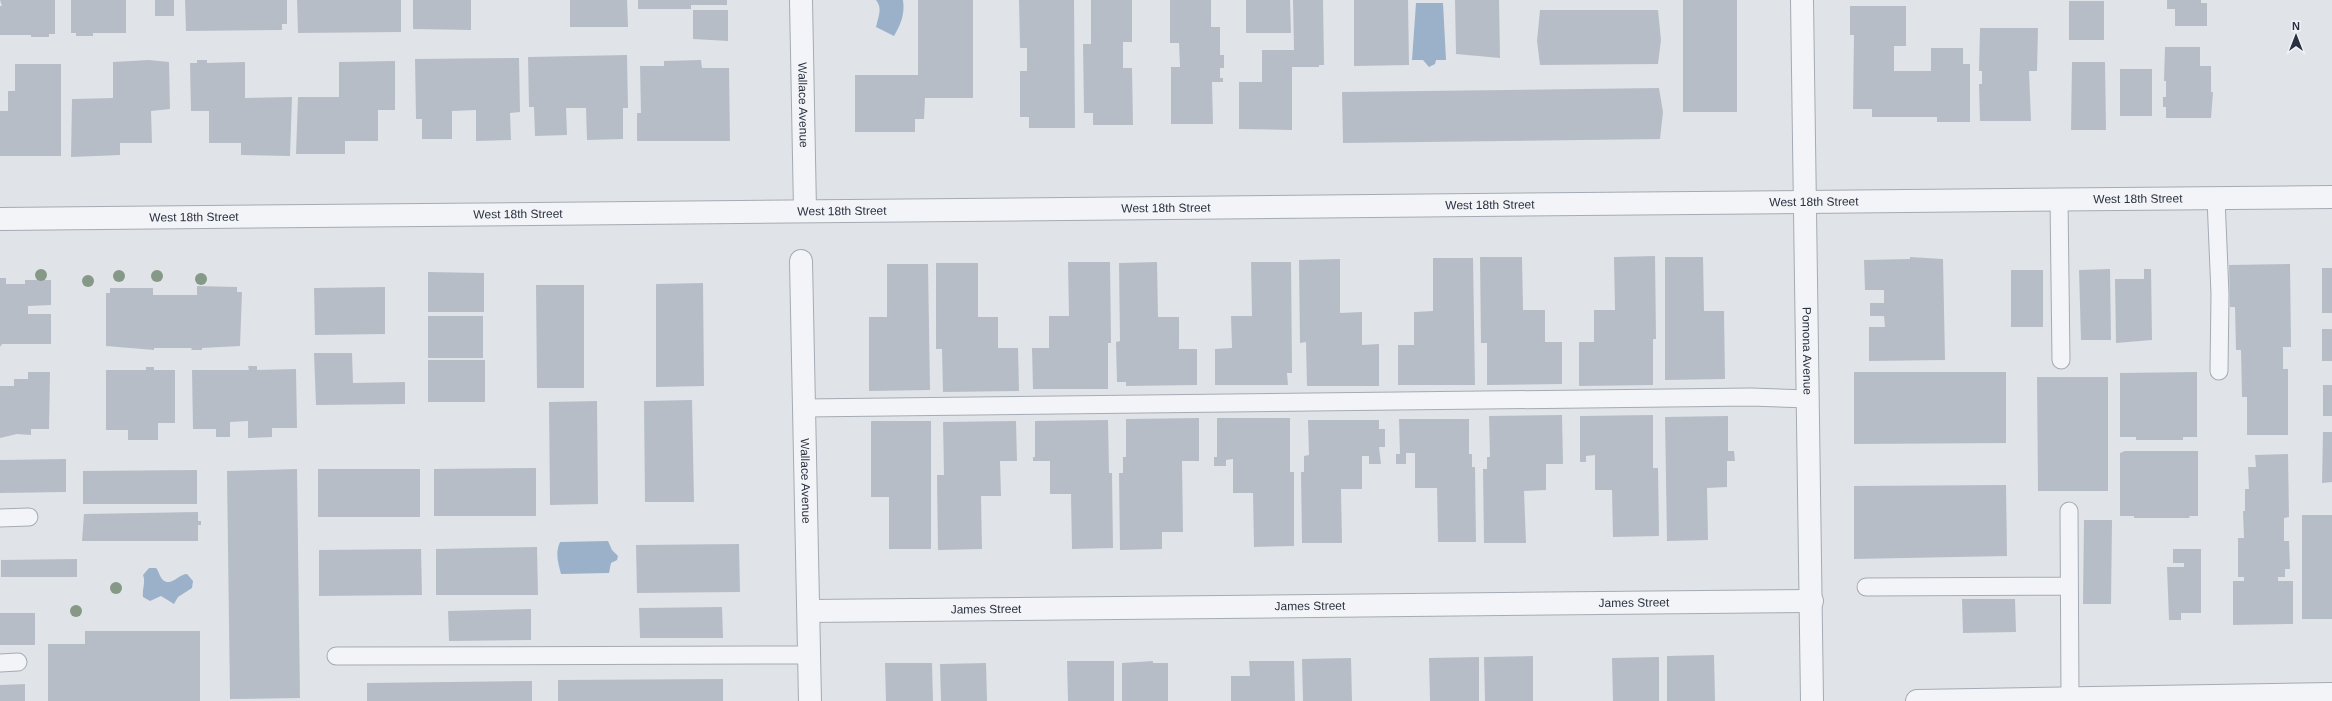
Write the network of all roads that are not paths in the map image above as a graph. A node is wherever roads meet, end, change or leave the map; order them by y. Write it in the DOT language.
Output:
graph roads {
  1 [pos="801,0"];
  2 [pos="1802,0"];
  3 [pos="2332,197"];
  4 [pos="2216,198"];
  5 [pos="2059,200"];
  6 [pos="1805,203"];
  7 [pos="805,210"];
  8 [pos="0,219"];
  9 [pos="801,260"];
  10 [pos="2061,360"];
  11 [pos="2219,371"];
  12 [pos="1808,399"];
  13 [pos="804,408"];
  14 [pos="2069,511"];
  15 [pos="29,517"];
  16 [pos="0,518"];
  17 [pos="2069,586"];
  18 [pos="1866,587"];
  19 [pos="1812,601"];
  20 [pos="809,610"];
  21 [pos="809,655"];
  22 [pos="336,656"];
  23 [pos="18,662"];
  24 [pos="0,663"];
  25 [pos="2332,694"];
  26 [pos="2070,699"];
  27 [pos="2133,700"];
  28 [pos="810,701"];
  29 [pos="1812,701"];
  30 [pos="1917,701"];
  1 -- 7 [label="street, Wallace Avenue"];
  2 -- 6 [label="street, Pomona Avenue"];
  3 -- 4 [label="street, West 18th Street"];
  4 -- 5 [label="street, West 18th Street"];
  4 -- 11 [label="lane"];
  5 -- 6 [label="street, West 18th Street"];
  5 -- 10 [label="lane"];
  6 -- 7 [label="street, West 18th Street"];
  6 -- 12 [label="street, Pomona Avenue"];
  7 -- 8 [label="street, West 18th Street"];
  9 -- 13 [label="street, Wallace Avenue"];
  12 -- 13 [label="lane"];
  12 -- 19 [label="street, Pomona Avenue"];
  13 -- 20 [label="street, Wallace Avenue"];
  14 -- 17 [label="lane"];
  15 -- 16 [label="lane"];
  17 -- 18 [label="lane"];
  17 -- 26 [label="lane"];
  19 -- 20 [label="street, James Street"];
  19 -- 29 [label="street, Pomona Avenue"];
  20 -- 21 [label="street, Wallace Avenue"];
  21 -- 22 [label="lane"];
  21 -- 28 [label="street, Wallace Avenue"];
  23 -- 24 [label="lane"];
  25 -- 27 [label="street"];
  26 -- 27 [label="street"];
  26 -- 30 [label="street"];
}
